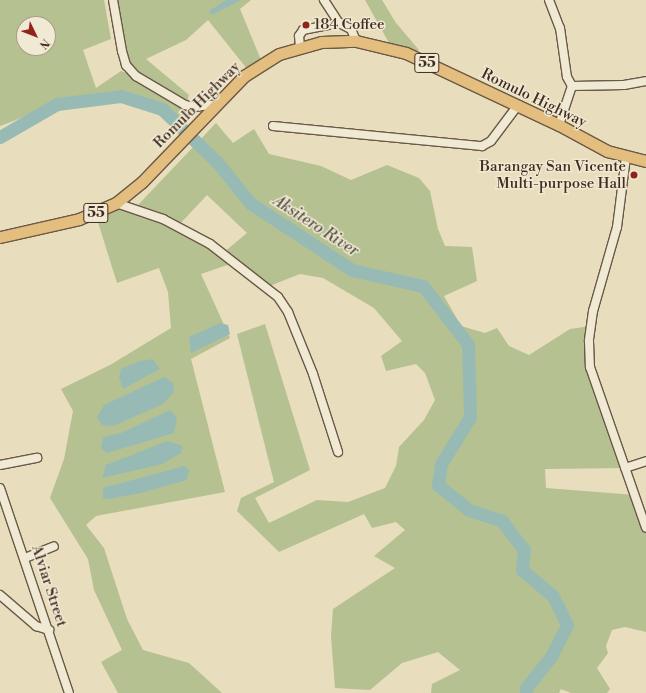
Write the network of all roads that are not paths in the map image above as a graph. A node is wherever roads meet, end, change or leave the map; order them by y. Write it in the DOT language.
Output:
graph roads {
  1 [pos="113,0"];
  2 [pos="324,0"];
  3 [pos="550,0"];
  4 [pos="339,23"];
  5 [pos="356,41"];
  6 [pos="300,47"];
  7 [pos="646,81"];
  8 [pos="572,86"];
  9 [pos="518,105"];
  10 [pos="215,106"];
  11 [pos="559,125"];
  12 [pos="273,126"];
  13 [pos="626,157"];
  14 [pos="646,161"];
  15 [pos="116,203"];
  16 [pos="0,237"];
  17 [pos="338,452"];
  18 [pos="37,458"];
  19 [pos="646,461"];
  20 [pos="0,465"];
  21 [pos="626,468"];
  22 [pos="0,488"];
  23 [pos="646,528"];
  24 [pos="54,546"];
  25 [pos="25,558"];
  26 [pos="0,595"];
  27 [pos="49,630"];
  28 [pos="69,693"];
  1 -- 10 [label="street"];
  2 -- 4 [label="street"];
  3 -- 8 [label="street"];
  4 -- 5 [label="street"];
  4 -- 6 [label="street"];
  5 -- 6 [label="highway, Romulo Highway / 55"];
  5 -- 9 [label="highway, Romulo Highway / 55"];
  6 -- 10 [label="highway, Romulo Highway / 55"];
  7 -- 8 [label="street"];
  8 -- 11 [label="street"];
  9 -- 11 [label="highway, Romulo Highway / 55"];
  9 -- 12 [label="street"];
  10 -- 15 [label="highway, Romulo Highway / 55"];
  11 -- 13 [label="highway, Romulo Highway / 55"];
  13 -- 14 [label="highway, Romulo Highway / 55"];
  13 -- 21 [label="street"];
  15 -- 16 [label="highway, Romulo Highway / 55"];
  15 -- 17 [label="street"];
  18 -- 20 [label="street"];
  19 -- 21 [label="street"];
  21 -- 23 [label="street"];
  22 -- 25 [label="street, Alviar Street"];
  24 -- 25 [label="street"];
  25 -- 27 [label="street, Alviar Street"];
  26 -- 27 [label="street"];
  27 -- 28 [label="street, Alviar Street"];
}
